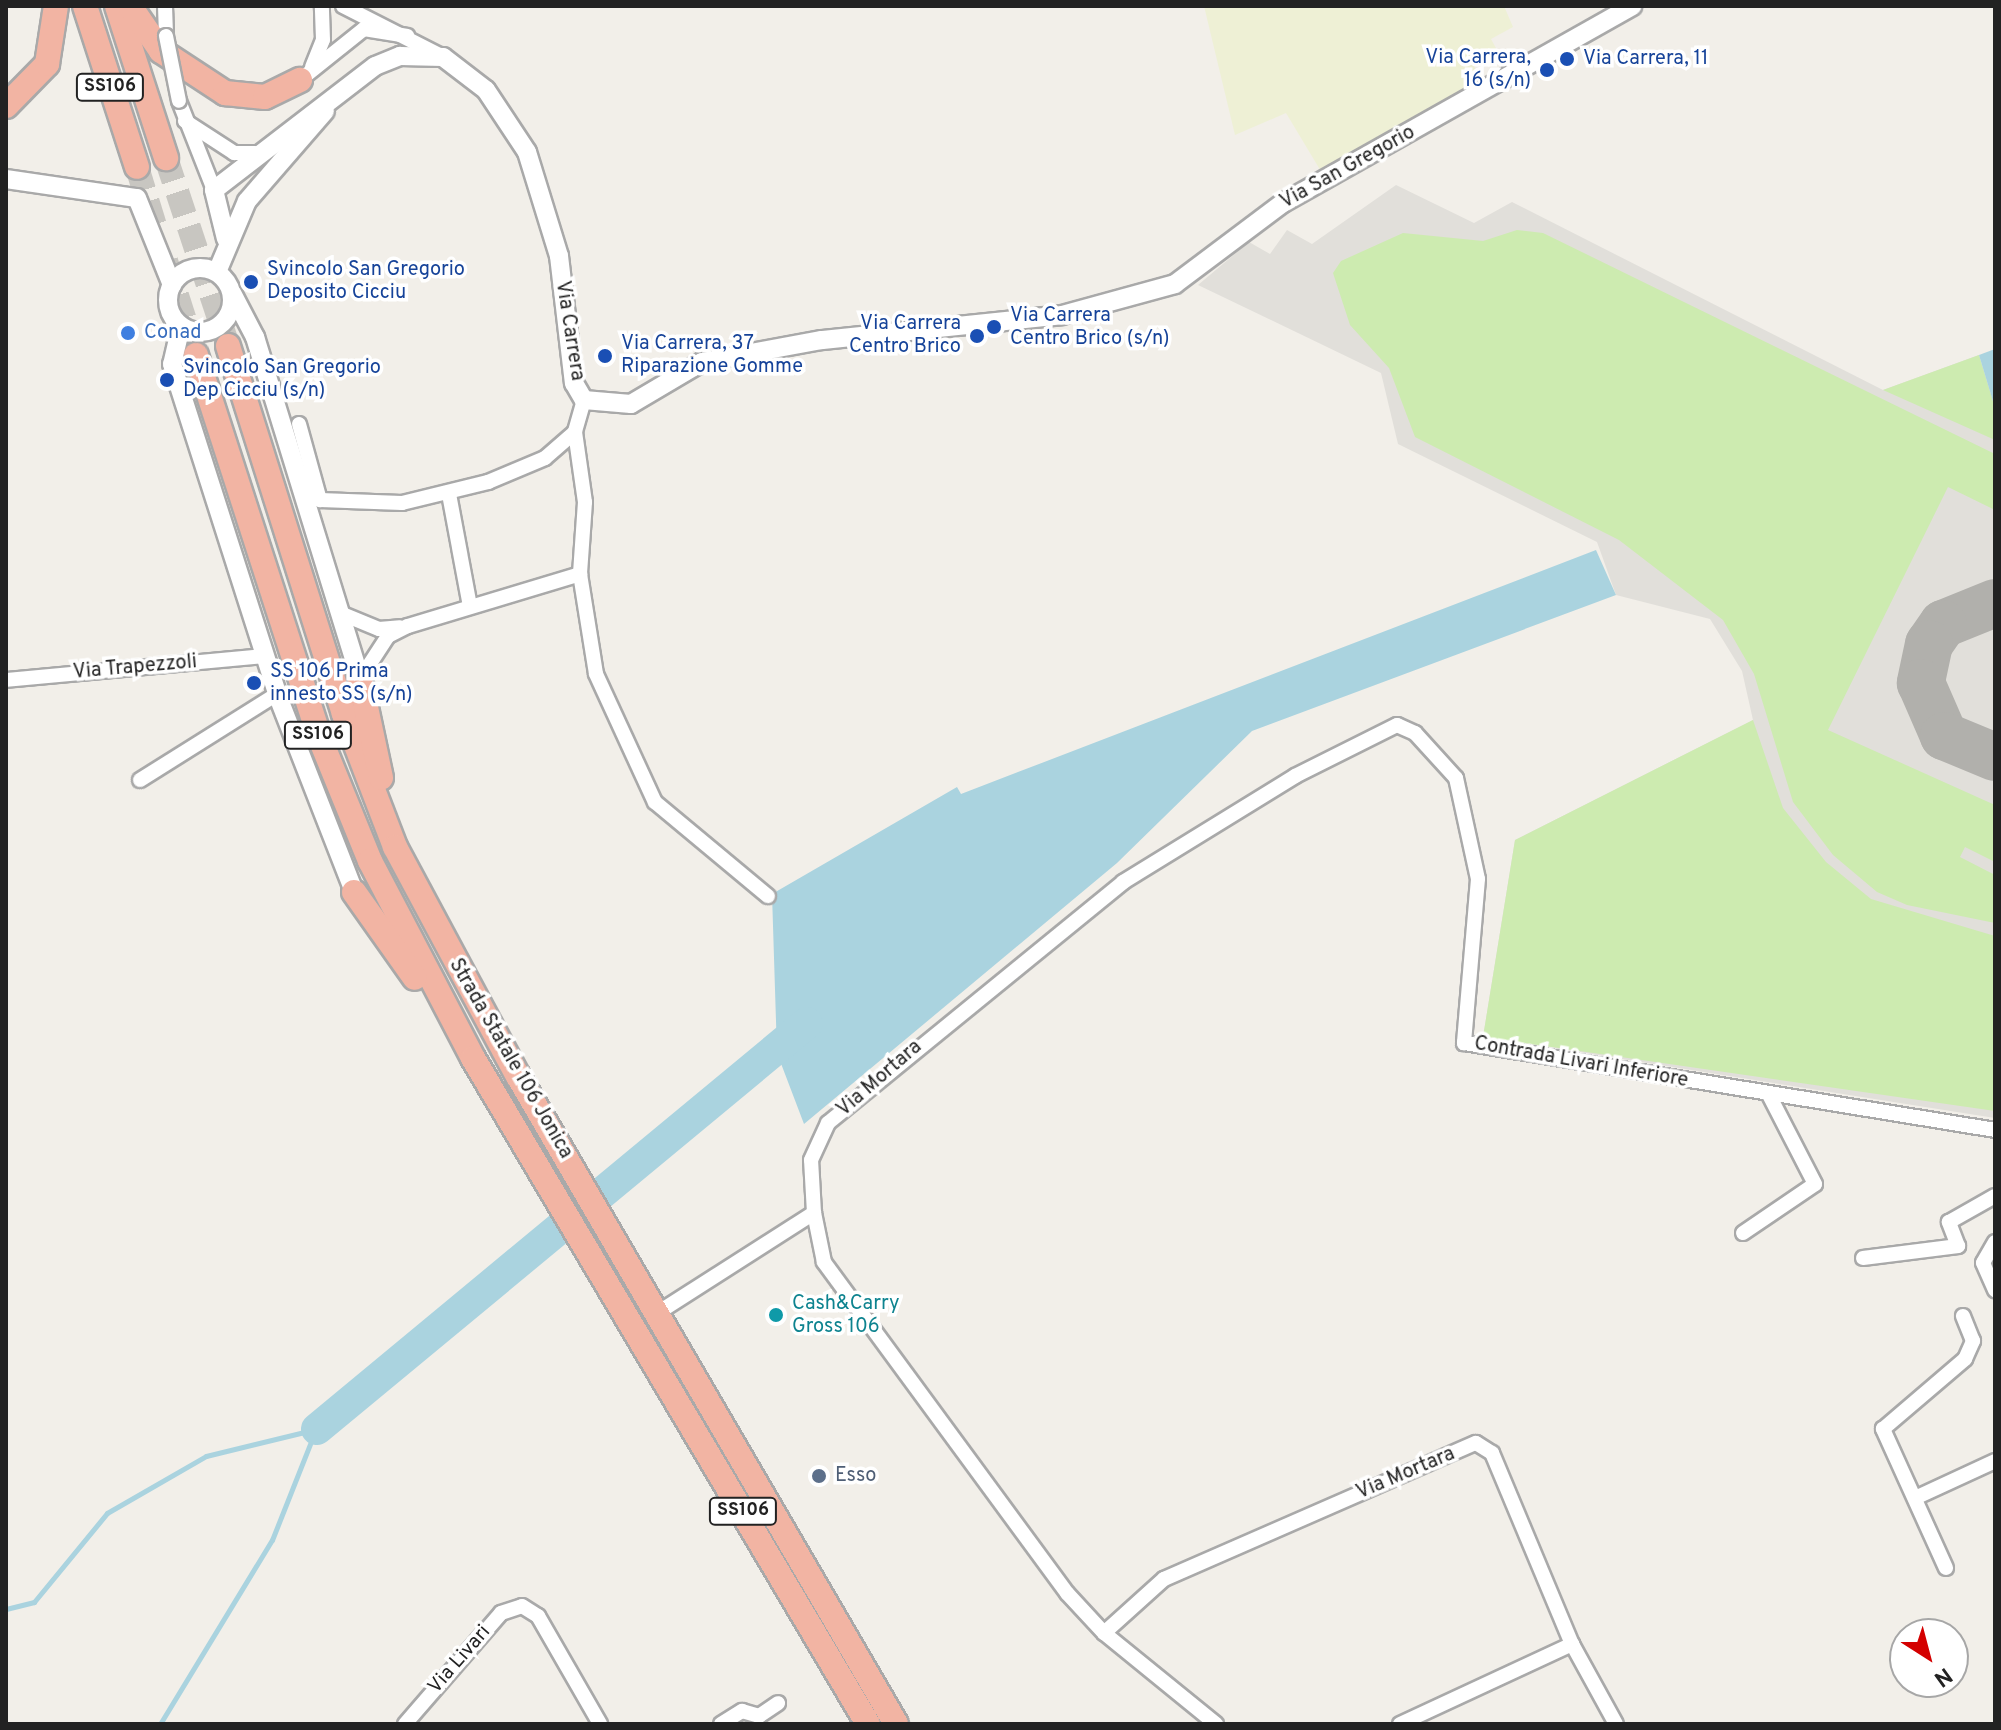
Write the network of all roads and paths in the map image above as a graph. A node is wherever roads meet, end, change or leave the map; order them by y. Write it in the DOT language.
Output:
graph roads {
  1 [pos="56,6"];
  2 [pos="85,6"];
  3 [pos="117,6"];
  4 [pos="130,6"];
  5 [pos="322,6"];
  6 [pos="343,6"];
  7 [pos="1632,6"];
  8 [pos="167,11"];
  9 [pos="407,36"];
  10 [pos="443,57"];
  11 [pos="300,80"];
  12 [pos="345,87"];
  13 [pos="6,106"];
  14 [pos="184,120"];
  15 [pos="255,153"];
  16 [pos="166,158"];
  17 [pos="137,167"];
  18 [pos="6,179"];
  19 [pos="214,190"];
  20 [pos="247,201"];
  21 [pos="226,239"];
  22 [pos="217,272"];
  23 [pos="172,285"];
  24 [pos="232,293"];
  25 [pos="1062,315"];
  26 [pos="181,326"];
  27 [pos="228,346"];
  28 [pos="196,355"];
  29 [pos="584,400"];
  30 [pos="299,424"];
  31 [pos="575,432"];
  32 [pos="449,494"];
  33 [pos="580,574"];
  34 [pos="470,606"];
  35 [pos="340,613"];
  36 [pos="408,626"];
  37 [pos="263,656"];
  38 [pos="360,679"];
  39 [pos="6,680"];
  40 [pos="277,694"];
  41 [pos="1397,725"];
  42 [pos="140,780"];
  43 [pos="395,847"];
  44 [pos="354,892"];
  45 [pos="768,896"];
  46 [pos="473,1058"];
  47 [pos="1769,1095"];
  48 [pos="1995,1130"];
  49 [pos="1995,1196"];
  50 [pos="814,1213"];
  51 [pos="1743,1233"];
  52 [pos="1995,1242"];
  53 [pos="1863,1258"];
  54 [pos="1995,1290"];
  55 [pos="659,1312"];
  56 [pos="1963,1316"];
  57 [pos="1995,1461"];
  58 [pos="1915,1498"];
  59 [pos="1946,1568"];
  60 [pos="1104,1633"];
  61 [pos="1572,1644"];
  62 [pos="778,1703"];
  63 [pos="405,1724"];
  64 [pos="600,1724"];
  65 [pos="721,1724"];
  66 [pos="868,1724"];
  67 [pos="896,1724"];
  68 [pos="1216,1724"];
  69 [pos="1400,1724"];
  70 [pos="1616,1724"];
  1 -- 13 [label="highway"];
  2 -- 17 [label="highway, SS106"];
  3 -- 16 [label="highway, SS106"];
  4 -- 11 [label="highway"];
  5 -- 11 [label="street"];
  6 -- 9 [label="street"];
  7 -- 25 [label="street, Via San Gregorio"];
  8 -- 14 [label="street, bridge"];
  9 -- 10 [label="street"];
  9 -- 11 [label="street"];
  10 -- 12 [label="street"];
  10 -- 29 [label="street, Via Carrera"];
  12 -- 15 [label="street"];
  12 -- 20 [label="street"];
  14 -- 15 [label="street"];
  14 -- 19 [label="street"];
  15 -- 19 [label="street"];
  18 -- 23 [label="street"];
  19 -- 20 [label="street"];
  19 -- 21 [label="street"];
  20 -- 21 [label="street"];
  21 -- 22 [label="street"];
  22 -- 23 [label="street"];
  22 -- 24 [label="street"];
  23 -- 26 [label="street"];
  24 -- 26 [label="street"];
  24 -- 35 [label="street"];
  25 -- 29 [label="street, Via Carrera"];
  26 -- 37 [label="street"];
  27 -- 43 [label="highway, Strada Statale 106 Jonica / SS106"];
  28 -- 46 [label="highway, Strada Statale 106 Jonica / SS106"];
  29 -- 31 [label="street"];
  30 -- 32 [label="street"];
  31 -- 32 [label="street"];
  31 -- 33 [label="street"];
  32 -- 34 [label="street"];
  33 -- 34 [label="street"];
  33 -- 45 [label="street"];
  34 -- 36 [label="street"];
  35 -- 36 [label="street"];
  35 -- 38 [label="street"];
  36 -- 38 [label="street"];
  37 -- 39 [label="street, Via Trapezzoli"];
  37 -- 40 [label="street"];
  38 -- 43 [label="highway"];
  40 -- 42 [label="street"];
  40 -- 44 [label="street"];
  41 -- 47 [label="street, Contrada Livari Inferiore"];
  41 -- 50 [label="street, Via Mortara"];
  43 -- 55 [label="highway, Strada Statale 106 Jonica / SS106"];
  44 -- 46 [label="highway"];
  46 -- 66 [label="highway, Strada Statale 106 Jonica / SS106"];
  47 -- 48 [label="street, Contrada Livari Inferiore"];
  47 -- 51 [label="street"];
  49 -- 53 [label="street"];
  50 -- 55 [label="street"];
  50 -- 60 [label="street, Via Mortara"];
  52 -- 54 [label="street"];
  55 -- 67 [label="highway, Strada Statale 106 Jonica / SS106"];
  56 -- 58 [label="street"];
  57 -- 58 [label="street"];
  58 -- 59 [label="street"];
  60 -- 61 [label="street, Via Mortara"];
  60 -- 68 [label="street, Via Mortara"];
  61 -- 69 [label="street"];
  61 -- 70 [label="street, Via Mortara"];
  62 -- 65 [label="street"];
  63 -- 64 [label="street, Via Livari"];
}
